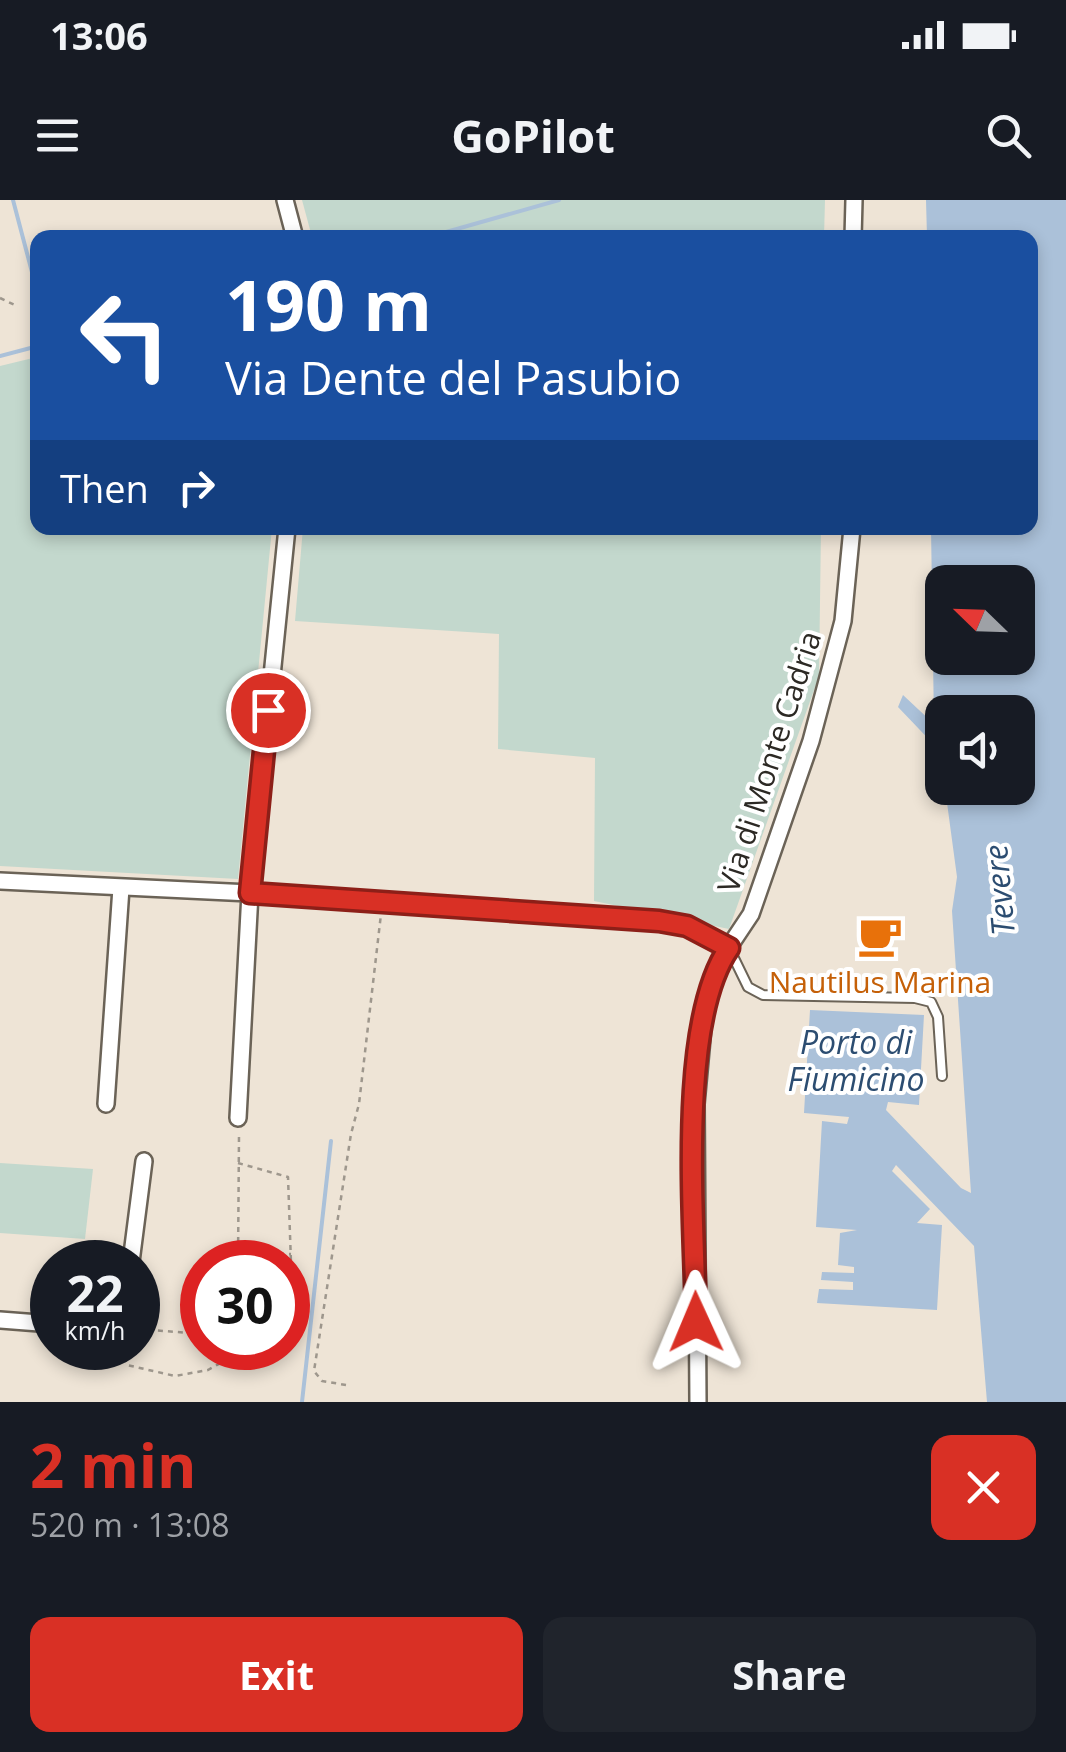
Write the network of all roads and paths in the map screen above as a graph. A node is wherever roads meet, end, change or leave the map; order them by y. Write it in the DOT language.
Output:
graph roads {
  1 [pos="285,200"];
  2 [pos="854,200"];
  3 [pos="292,230"];
  4 [pos="853,230"];
  5 [pos="0,298"];
  6 [pos="17,306"];
  7 [pos="286,535"];
  8 [pos="851,535"];
  9 [pos="0,881"];
  10 [pos="120,888"];
  11 [pos="250,893"];
  12 [pos="382,904"];
  13 [pos="729,948"];
  14 [pos="942,1076"];
  15 [pos="106,1104"];
  16 [pos="238,1118"];
  17 [pos="240,1136"];
  18 [pos="144,1161"];
  19 [pos="238,1163"];
  20 [pos="134,1240"];
  21 [pos="238,1240"];
  22 [pos="290,1240"];
  23 [pos="0,1320"];
  24 [pos="30,1322"];
  25 [pos="149,1370"];
  26 [pos="208,1370"];
  27 [pos="346,1385"];
  28 [pos="698,1402"];
  1 -- 3 [label="street"];
  2 -- 4 [label="street"];
  5 -- 6 [label="path"];
  7 -- 11 [label="street"];
  8 -- 13 [label="street, Via di Monte Cadria"];
  9 -- 10 [label="street"];
  10 -- 11 [label="street"];
  10 -- 15 [label="street"];
  11 -- 12 [label="street"];
  11 -- 16 [label="street"];
  12 -- 13 [label="street"];
  12 -- 27 [label="path"];
  13 -- 14 [label="lane"];
  13 -- 28 [label="street, Via di Monte Cadria"];
  17 -- 19 [label="path"];
  18 -- 20 [label="street"];
  19 -- 21 [label="path"];
  19 -- 22 [label="path"];
  23 -- 24 [label="street"];
  25 -- 26 [label="path"];
}
